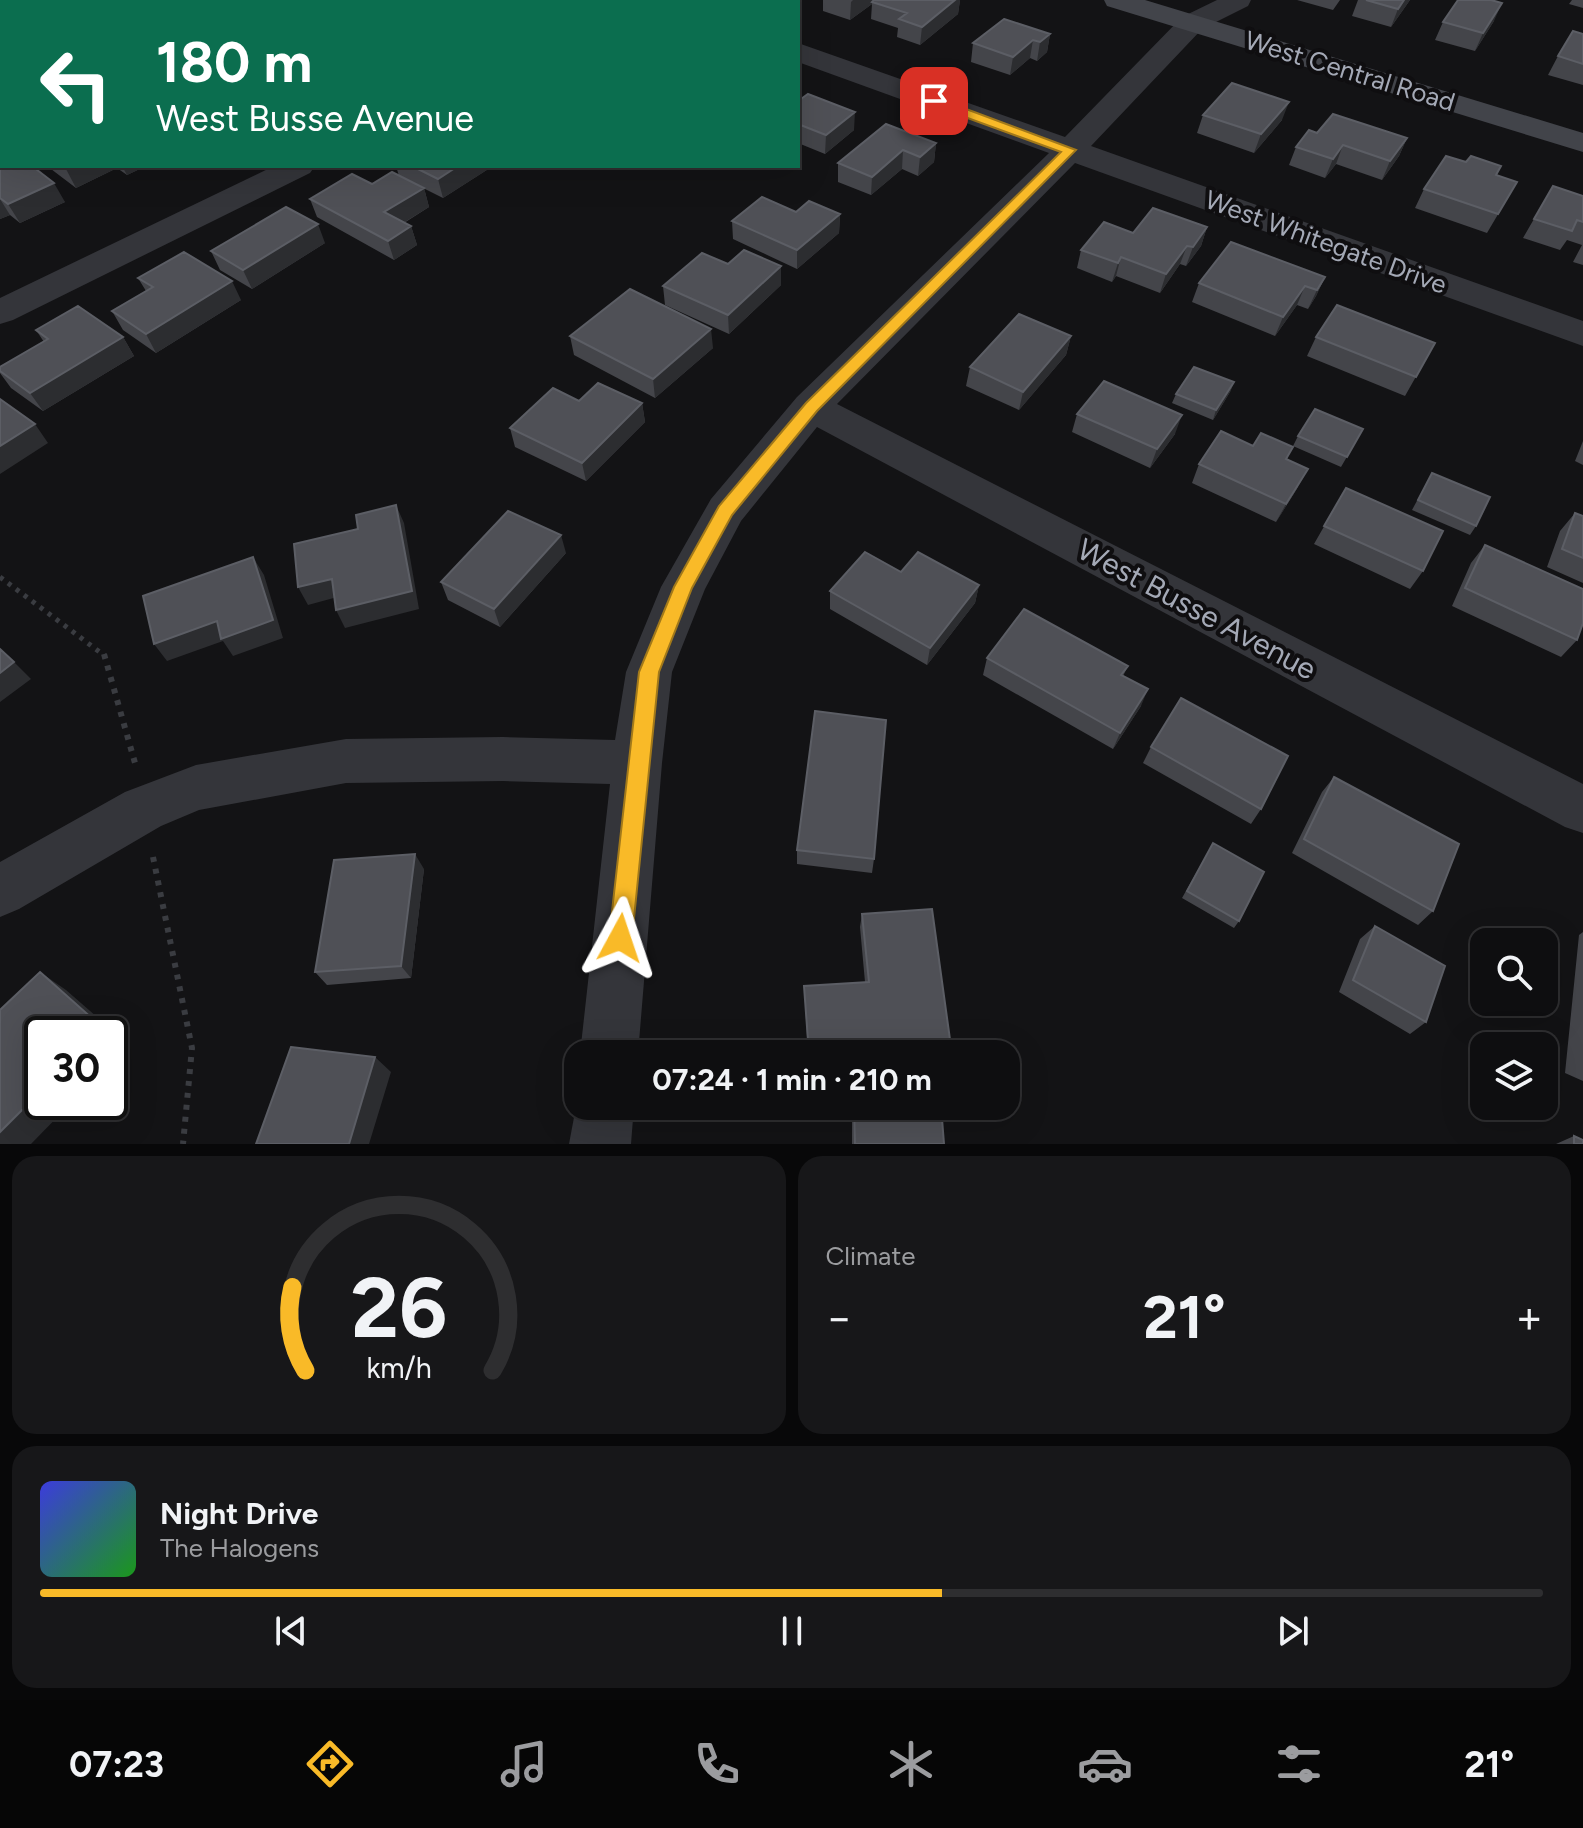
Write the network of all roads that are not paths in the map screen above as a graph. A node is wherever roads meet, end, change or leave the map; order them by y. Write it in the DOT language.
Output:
graph roads {
  1 [pos="1117,0"];
  2 [pos="1238,0"];
  3 [pos="1194,12"];
  4 [pos="800,53"];
  5 [pos="1583,143"];
  6 [pos="1070,150"];
  7 [pos="295,168"];
  8 [pos="0,312"];
  9 [pos="1583,334"];
  10 [pos="811,407"];
  11 [pos="637,763"];
  12 [pos="1583,810"];
  13 [pos="0,891"];
  14 [pos="610,1040"];
  15 [pos="603,1120"];
  16 [pos="600,1144"];
  1 -- 3 [label="main road, West Central Road"];
  2 -- 3 [label="street"];
  3 -- 5 [label="main road, West Central Road"];
  3 -- 6 [label="street"];
  4 -- 6 [label="street"];
  6 -- 9 [label="street, West Whitegate Drive"];
  6 -- 10 [label="street"];
  7 -- 8 [label="street"];
  10 -- 11 [label="street"];
  10 -- 12 [label="street, West Busse Avenue"];
  11 -- 13 [label="street"];
  11 -- 14 [label="street"];
  15 -- 16 [label="street"];
}
